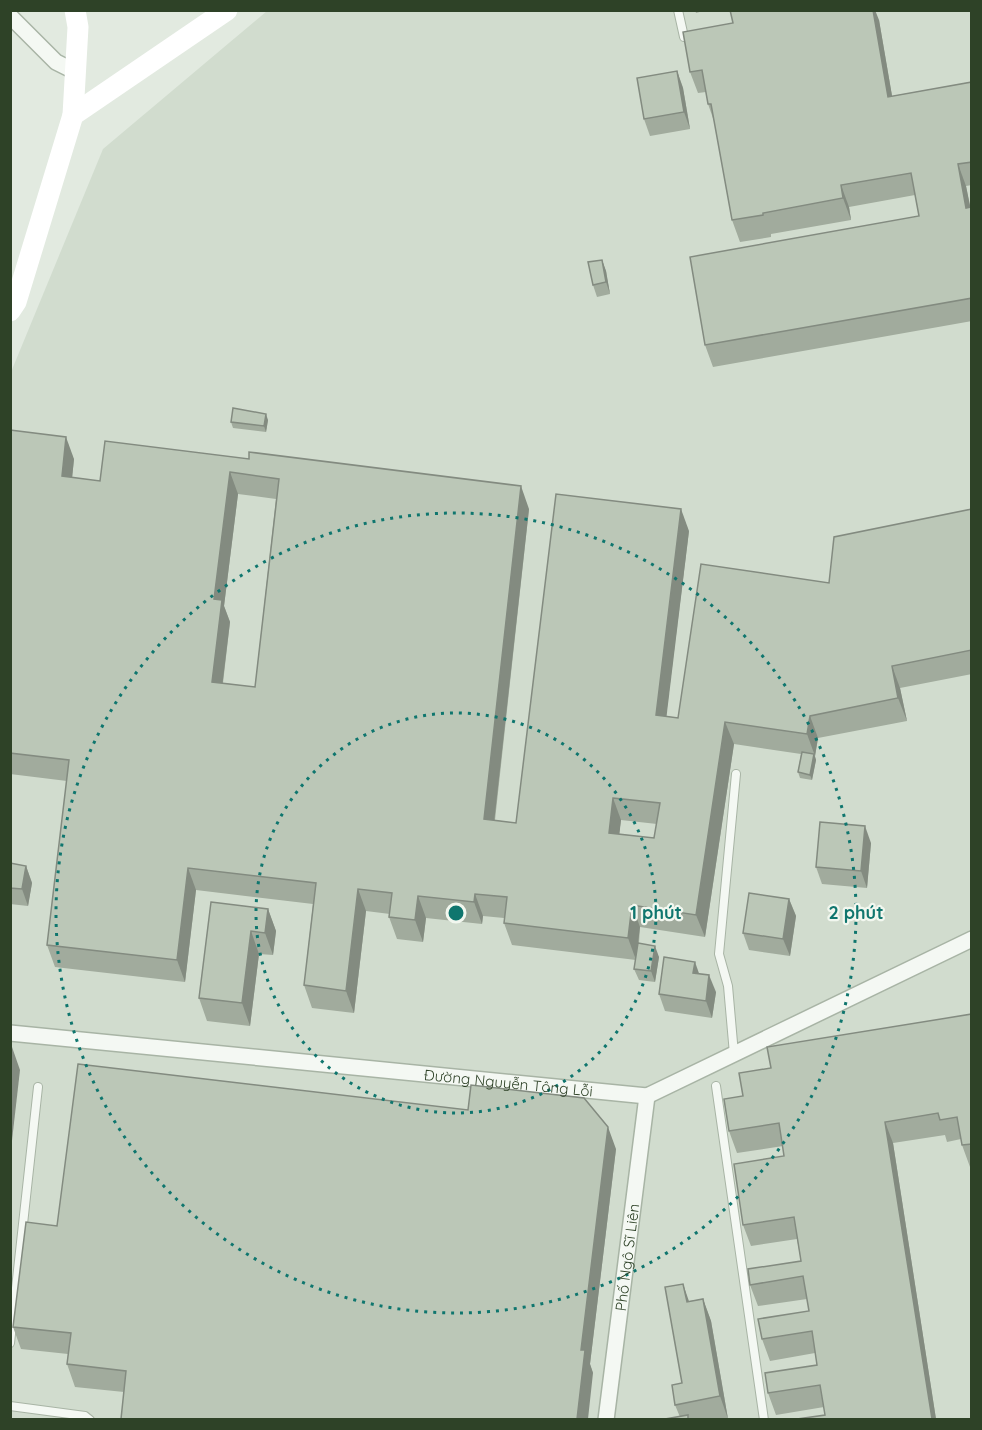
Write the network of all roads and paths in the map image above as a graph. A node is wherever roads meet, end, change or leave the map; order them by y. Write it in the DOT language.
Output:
graph roads {
  1 [pos="75,10"];
  2 [pos="227,10"];
  3 [pos="678,10"];
  4 [pos="10,16"];
  5 [pos="684,37"];
  6 [pos="76,72"];
  7 [pos="73,115"];
  8 [pos="12,306"];
  9 [pos="736,774"];
  10 [pos="972,939"];
  11 [pos="10,1033"];
  12 [pos="734,1054"];
  13 [pos="716,1086"];
  14 [pos="38,1087"];
  15 [pos="647,1096"];
  16 [pos="10,1343"];
  17 [pos="10,1406"];
  18 [pos="90,1419"];
  19 [pos="606,1419"];
  20 [pos="764,1419"];
  1 -- 6 [label="street"];
  2 -- 7 [label="street"];
  3 -- 5 [label="lane"];
  4 -- 6 [label="street"];
  6 -- 7 [label="street"];
  7 -- 8 [label="street"];
  9 -- 12 [label="lane"];
  10 -- 12 [label="street"];
  11 -- 15 [label="street, Đường Nguyễn Tông Lỗi"];
  12 -- 15 [label="street"];
  13 -- 20 [label="lane"];
  14 -- 16 [label="lane"];
  15 -- 19 [label="street, Phố Ngô Sĩ Liên"];
  17 -- 18 [label="lane"];
}
